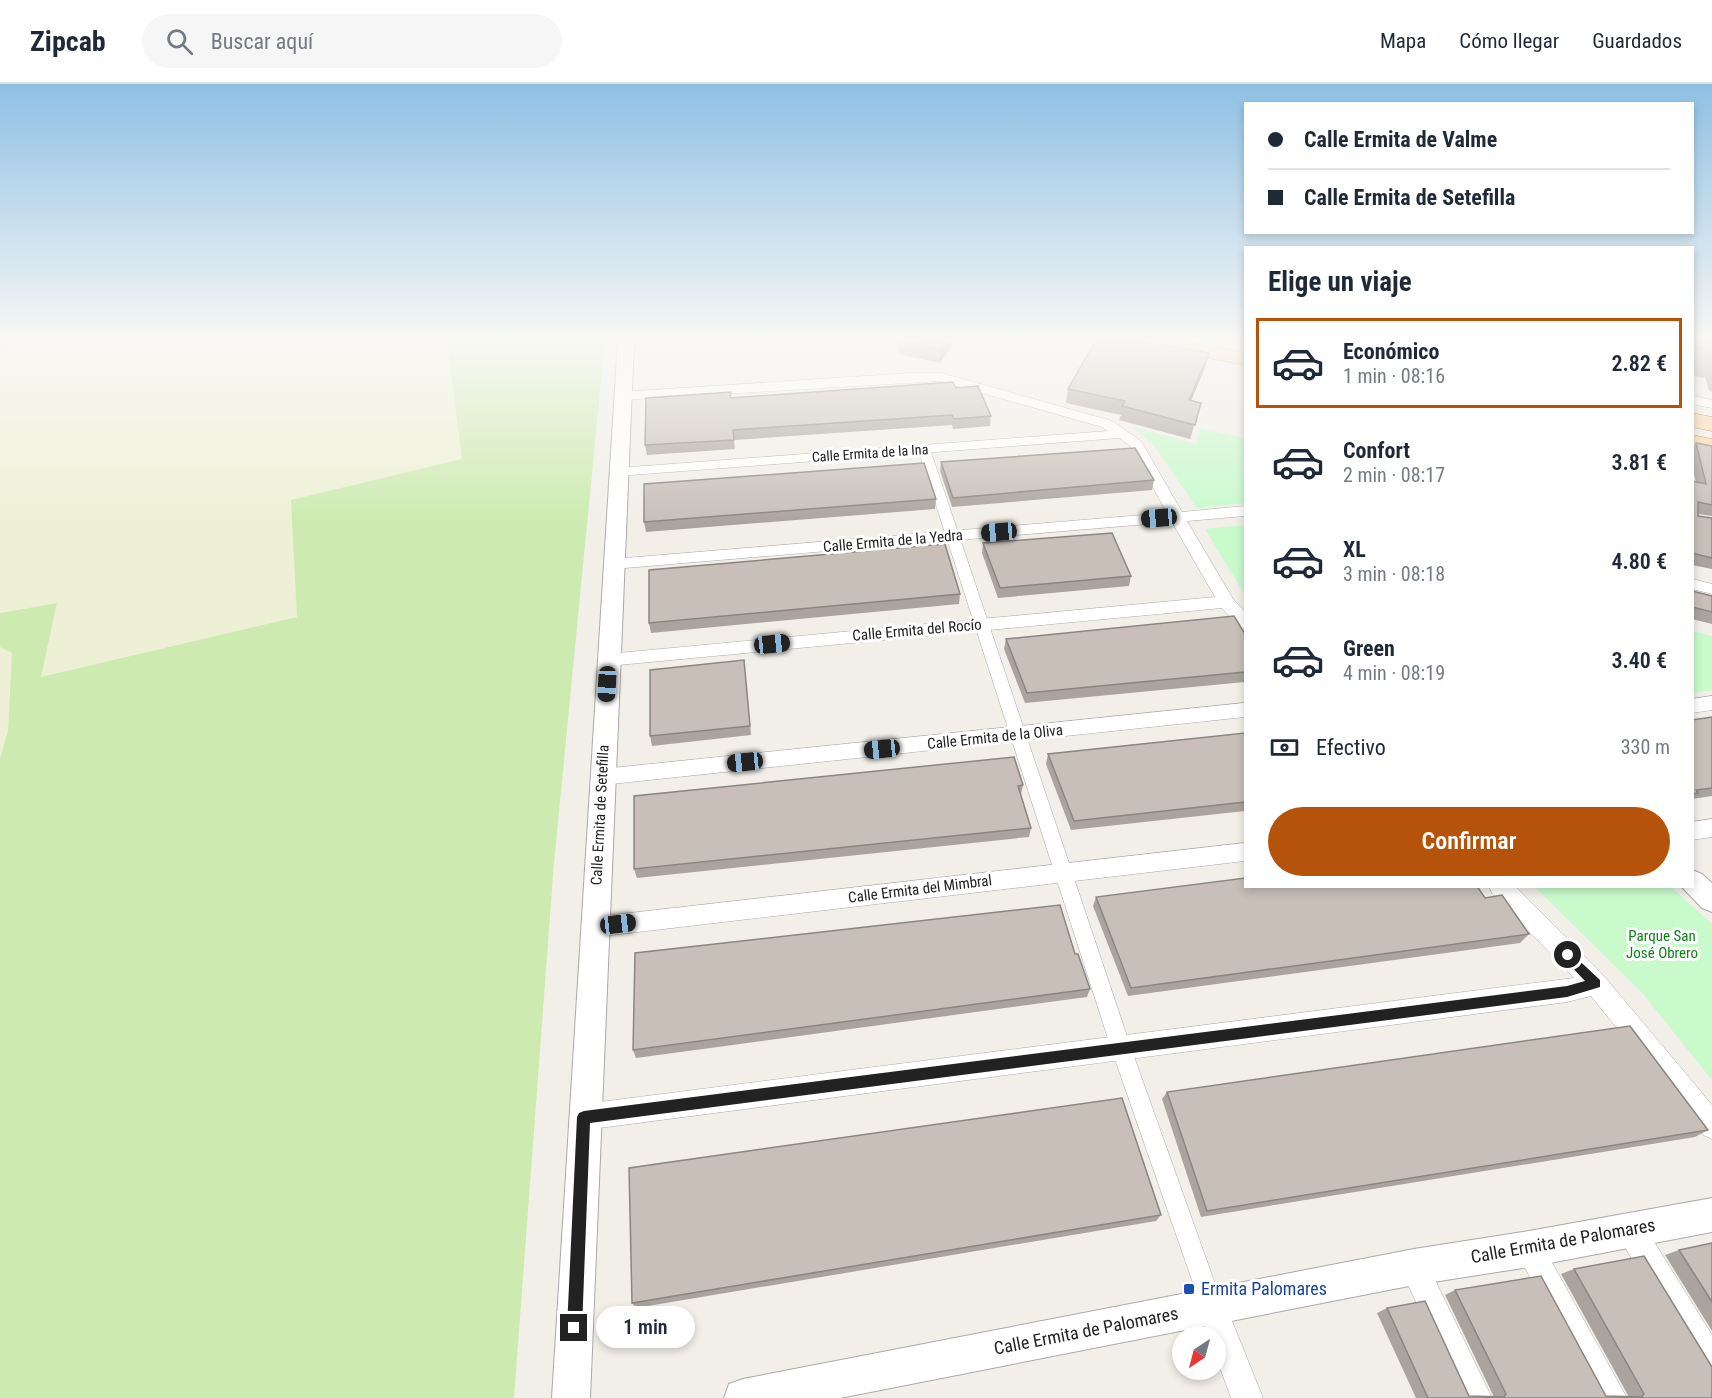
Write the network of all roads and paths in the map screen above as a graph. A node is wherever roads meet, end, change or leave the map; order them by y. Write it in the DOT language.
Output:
graph roads {
  1 [pos="622,401"];
  2 [pos="1027,401"];
  3 [pos="1694,420"];
  4 [pos="1712,424"];
  5 [pos="1123,434"];
  6 [pos="1694,442"];
  7 [pos="1712,446"];
  8 [pos="924,449"];
  9 [pos="618,472"];
  10 [pos="1244,511"];
  11 [pos="1179,517"];
  12 [pos="953,536"];
  13 [pos="613,564"];
  14 [pos="1694,584"];
  15 [pos="1712,589"];
  16 [pos="1226,602"];
  17 [pos="1244,622"];
  18 [pos="982,624"];
  19 [pos="608,660"];
  20 [pos="1712,704"];
  21 [pos="1694,706"];
  22 [pos="1244,710"];
  23 [pos="1018,736"];
  24 [pos="602,777"];
  25 [pos="1712,828"];
  26 [pos="1694,831"];
  27 [pos="1244,852"];
  28 [pos="1063,873"];
  29 [pos="1694,884"];
  30 [pos="1502,888"];
  31 [pos="1712,900"];
  32 [pos="595,927"];
  33 [pos="1596,984"];
  34 [pos="1121,1048"];
  35 [pos="584,1117"];
  36 [pos="1712,1126"];
  37 [pos="1712,1215"];
  38 [pos="1629,1230"];
  39 [pos="1529,1249"];
  40 [pos="1414,1267"];
  41 [pos="1212,1306"];
  42 [pos="1712,1362"];
  43 [pos="571,1398"];
  44 [pos="743,1398"];
  45 [pos="1247,1398"];
  46 [pos="1476,1398"];
  47 [pos="1611,1398"];
  1 -- 9 [label="street, Calle Ermita de Setefilla"];
  2 -- 5 [label="street"];
  3 -- 4 [label="main road"];
  5 -- 8 [label="street, Calle Ermita de la Ina"];
  5 -- 11 [label="street"];
  6 -- 7 [label="main road"];
  8 -- 9 [label="street, Calle Ermita de la Ina"];
  8 -- 12 [label="street"];
  9 -- 13 [label="street, Calle Ermita de Setefilla"];
  10 -- 11 [label="street, Calle Ermita de la Yedra"];
  11 -- 12 [label="street, Calle Ermita de la Yedra"];
  11 -- 16 [label="street"];
  12 -- 13 [label="street, Calle Ermita de la Yedra"];
  12 -- 18 [label="street"];
  13 -- 19 [label="street, Calle Ermita de Setefilla"];
  14 -- 15 [label="street"];
  16 -- 17 [label="street"];
  16 -- 18 [label="street, Calle Ermita del Rocío"];
  18 -- 19 [label="street, Calle Ermita del Rocío"];
  18 -- 23 [label="street"];
  19 -- 24 [label="street, Calle Ermita de Setefilla"];
  20 -- 21 [label="street"];
  22 -- 23 [label="street, Calle Ermita de la Oliva"];
  23 -- 24 [label="street, Calle Ermita de la Oliva"];
  23 -- 28 [label="street"];
  24 -- 32 [label="street, Calle Ermita de Setefilla"];
  25 -- 26 [label="street"];
  27 -- 28 [label="street, Calle Ermita del Mimbral"];
  28 -- 32 [label="street, Calle Ermita del Mimbral"];
  28 -- 34 [label="street"];
  29 -- 31 [label="street"];
  30 -- 33 [label="street"];
  32 -- 35 [label="street, Calle Ermita de Setefilla"];
  33 -- 34 [label="street"];
  33 -- 36 [label="street"];
  34 -- 35 [label="street"];
  34 -- 41 [label="street"];
  35 -- 43 [label="street, Calle Ermita de Setefilla"];
  37 -- 38 [label="street, Calle Ermita de Palomares"];
  38 -- 39 [label="street, Calle Ermita de Palomares"];
  38 -- 42 [label="street"];
  39 -- 40 [label="street, Calle Ermita de Palomares"];
  39 -- 47 [label="street"];
  40 -- 41 [label="street, Calle Ermita de Palomares"];
  40 -- 46 [label="street"];
  41 -- 44 [label="street, Calle Ermita de Palomares"];
  41 -- 45 [label="street"];
}
